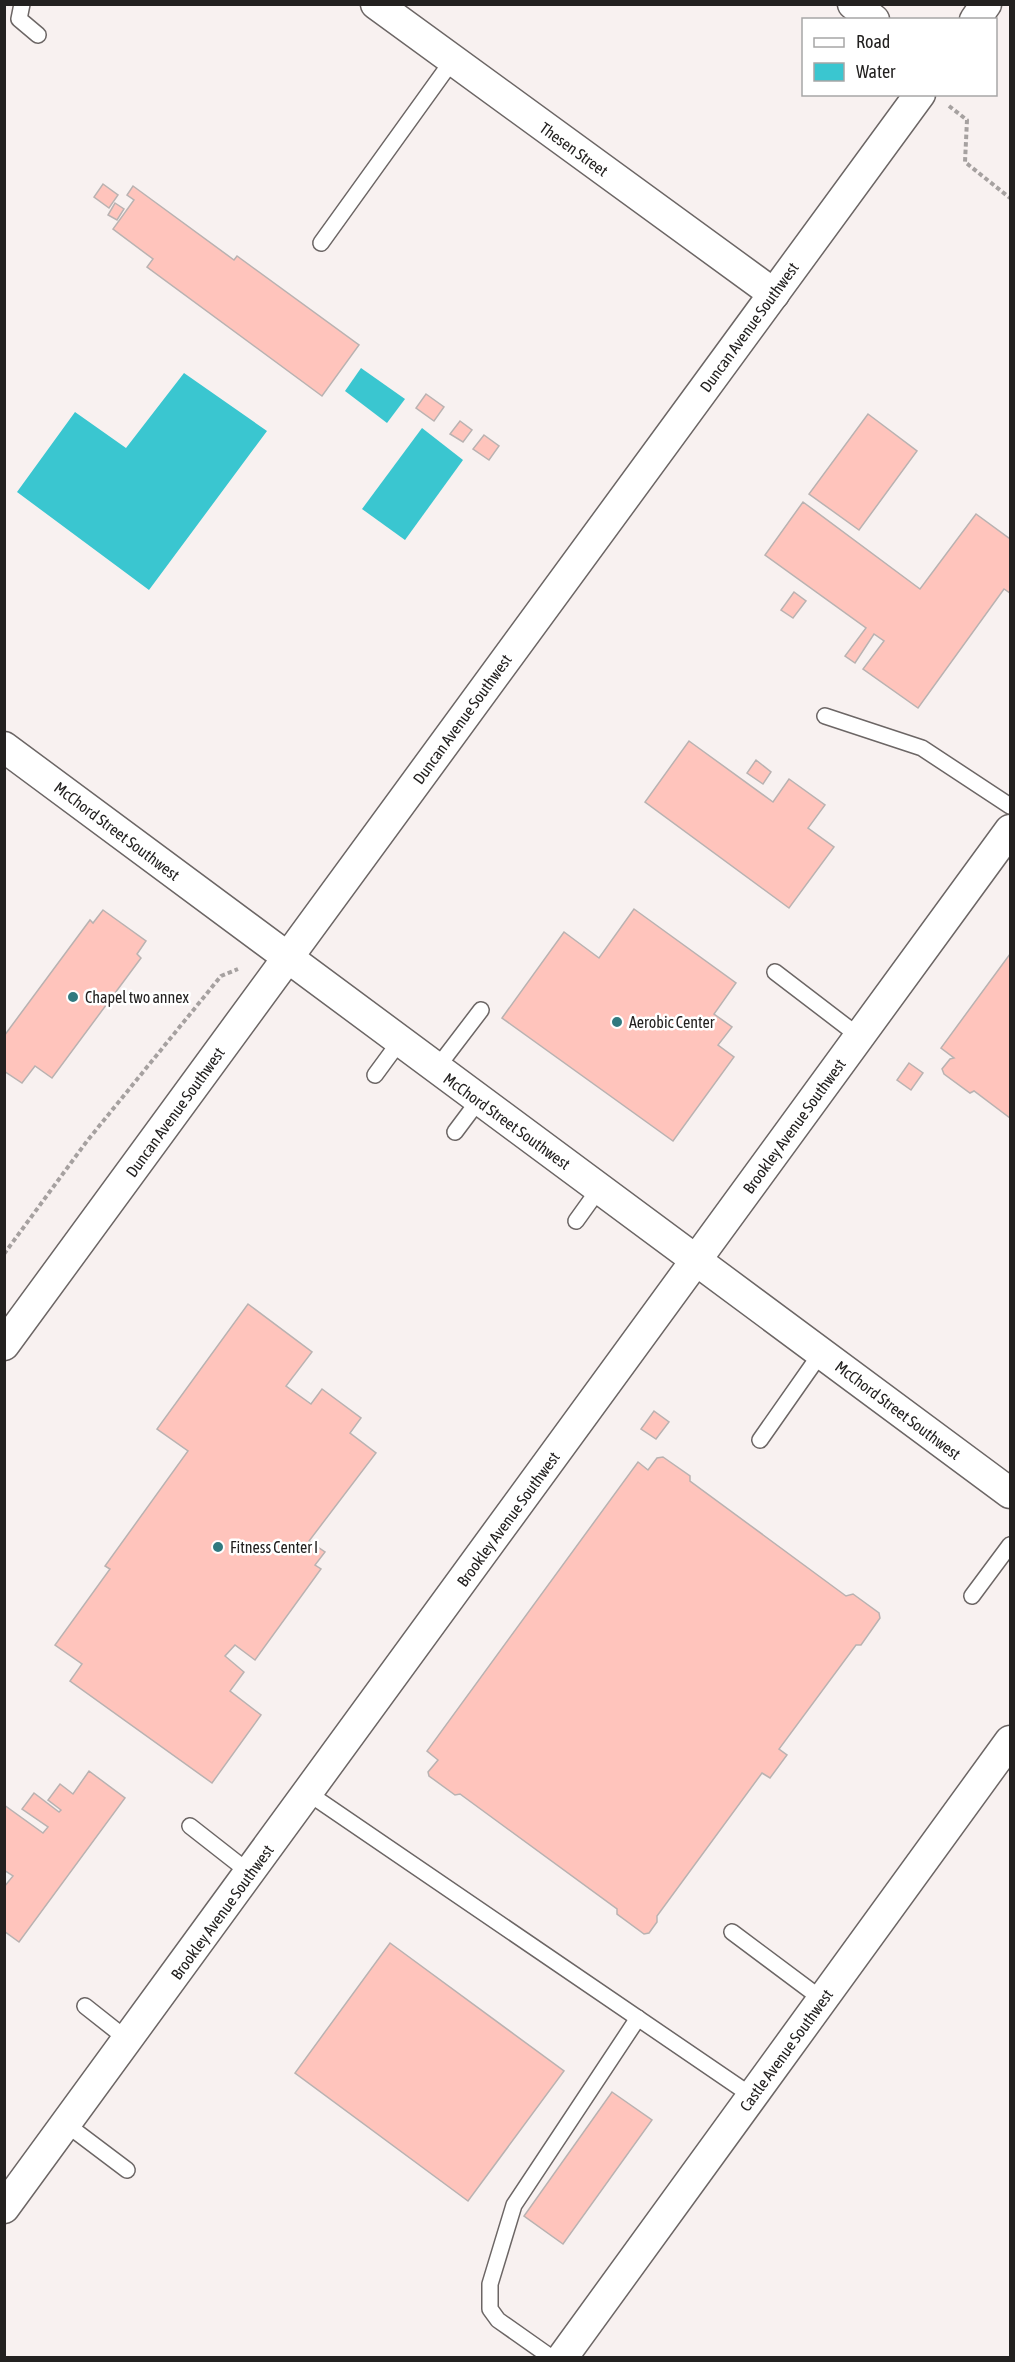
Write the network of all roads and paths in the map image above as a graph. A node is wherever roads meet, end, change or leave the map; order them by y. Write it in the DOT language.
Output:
graph roads {
  1 [pos="375,4"];
  2 [pos="853,4"];
  3 [pos="986,4"];
  4 [pos="15,16"];
  5 [pos="870,18"];
  6 [pos="976,18"];
  7 [pos="38,35"];
  8 [pos="452,61"];
  9 [pos="933,99"];
  10 [pos="1011,198"];
  11 [pos="321,243"];
  12 [pos="774,294"];
  13 [pos="825,716"];
  14 [pos="4,747"];
  15 [pos="1011,806"];
  16 [pos="1011,830"];
  17 [pos="288,957"];
  18 [pos="242,967"];
  19 [pos="775,972"];
  20 [pos="481,1010"];
  21 [pos="860,1037"];
  22 [pos="400,1041"];
  23 [pos="436,1069"];
  24 [pos="375,1075"];
  25 [pos="479,1100"];
  26 [pos="455,1132"];
  27 [pos="599,1189"];
  28 [pos="576,1221"];
  29 [pos="4,1254"];
  30 [pos="697,1261"];
  31 [pos="4,1344"];
  32 [pos="821,1353"];
  33 [pos="760,1440"];
  34 [pos="1011,1493"];
  35 [pos="1011,1545"];
  36 [pos="972,1596"];
  37 [pos="1011,1741"];
  38 [pos="308,1793"];
  39 [pos="190,1826"];
  40 [pos="250,1874"];
  41 [pos="732,1932"];
  42 [pos="823,2000"];
  43 [pos="85,2006"];
  44 [pos="638,2018"];
  45 [pos="128,2040"];
  46 [pos="752,2096"];
  47 [pos="66,2124"];
  48 [pos="127,2170"];
  49 [pos="4,2208"];
  50 [pos="552,2358"];
  51 [pos="562,2358"];
  1 -- 8 [label="street, Thesen Street"];
  2 -- 5 [label="street"];
  3 -- 6 [label="street"];
  4 -- 7 [label="lane"];
  8 -- 11 [label="lane"];
  8 -- 12 [label="street, Thesen Street"];
  9 -- 10 [label="path"];
  9 -- 12 [label="street, Duncan Avenue Southwest"];
  12 -- 17 [label="street, Duncan Avenue Southwest"];
  13 -- 15 [label="lane"];
  14 -- 17 [label="street, McChord Street Southwest"];
  16 -- 21 [label="street, Brookley Avenue Southwest"];
  17 -- 22 [label="street, McChord Street Southwest"];
  17 -- 31 [label="street, Duncan Avenue Southwest"];
  18 -- 29 [label="path"];
  19 -- 21 [label="lane"];
  20 -- 23 [label="lane"];
  21 -- 30 [label="street, Brookley Avenue Southwest"];
  22 -- 23 [label="street, McChord Street Southwest"];
  22 -- 24 [label="lane"];
  23 -- 25 [label="street, McChord Street Southwest"];
  25 -- 26 [label="lane"];
  25 -- 27 [label="street, McChord Street Southwest"];
  27 -- 28 [label="lane"];
  27 -- 30 [label="street, McChord Street Southwest"];
  30 -- 32 [label="street, McChord Street Southwest"];
  30 -- 38 [label="street, Brookley Avenue Southwest"];
  32 -- 33 [label="lane"];
  32 -- 34 [label="street, McChord Street Southwest"];
  35 -- 36 [label="lane"];
  37 -- 42 [label="street, Castle Avenue Southwest"];
  38 -- 40 [label="street, Brookley Avenue Southwest"];
  38 -- 44 [label="lane"];
  39 -- 40 [label="lane"];
  40 -- 45 [label="street, Brookley Avenue Southwest"];
  41 -- 42 [label="lane"];
  42 -- 46 [label="street, Castle Avenue Southwest"];
  43 -- 45 [label="lane"];
  44 -- 46 [label="lane"];
  44 -- 50 [label="lane"];
  45 -- 47 [label="street, Brookley Avenue Southwest"];
  46 -- 51 [label="street, Castle Avenue Southwest"];
  47 -- 48 [label="lane"];
  47 -- 49 [label="street, Brookley Avenue Southwest"];
}
